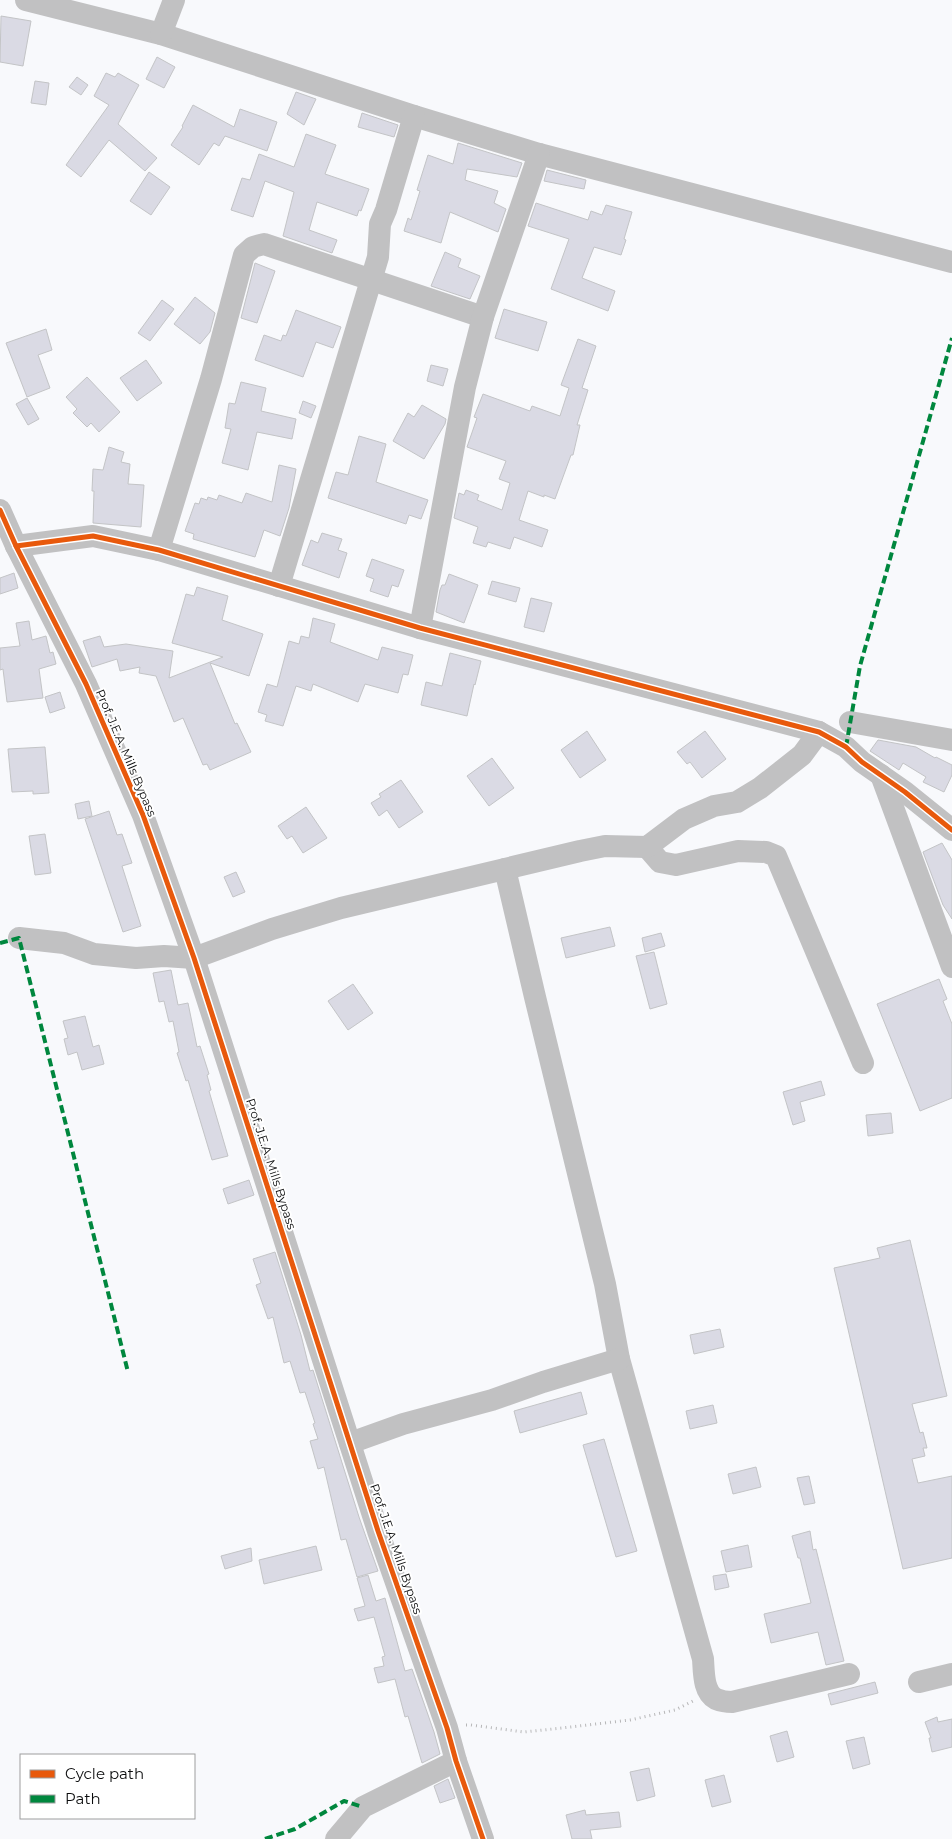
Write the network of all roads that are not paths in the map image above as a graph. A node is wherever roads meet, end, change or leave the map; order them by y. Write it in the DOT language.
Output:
graph roads {
  1 [pos="26,0"];
  2 [pos="174,0"];
  3 [pos="161,34"];
  4 [pos="414,116"];
  5 [pos="539,154"];
  6 [pos="952,262"];
  7 [pos="371,278"];
  8 [pos="483,317"];
  9 [pos="0,510"];
  10 [pos="16,546"];
  11 [pos="159,550"];
  12 [pos="279,586"];
  13 [pos="420,628"];
  14 [pos="850,722"];
  15 [pos="819,732"];
  16 [pos="952,740"];
  17 [pos="881,775"];
  18 [pos="952,830"];
  19 [pos="647,847"];
  20 [pos="506,869"];
  21 [pos="19,938"];
  22 [pos="194,958"];
  23 [pos="952,967"];
  24 [pos="863,1063"];
  25 [pos="619,1359"];
  26 [pos="350,1443"];
  27 [pos="849,1674"];
  28 [pos="952,1674"];
  29 [pos="919,1682"];
  30 [pos="456,1762"];
  31 [pos="336,1839"];
  32 [pos="483,1839"];
  1 -- 3 [label="street"];
  2 -- 3 [label="street"];
  3 -- 4 [label="street"];
  4 -- 5 [label="street"];
  4 -- 7 [label="street"];
  5 -- 6 [label="street"];
  5 -- 8 [label="street"];
  7 -- 8 [label="street"];
  7 -- 11 [label="street"];
  7 -- 12 [label="street"];
  8 -- 13 [label="street"];
  9 -- 10 [label="street, Prof. J.E.A. Mills Bypass"];
  10 -- 11 [label="street"];
  10 -- 22 [label="street, Prof. J.E.A. Mills Bypass"];
  11 -- 12 [label="street"];
  12 -- 13 [label="street"];
  13 -- 15 [label="street"];
  14 -- 16 [label="street"];
  15 -- 17 [label="street"];
  15 -- 19 [label="street"];
  17 -- 18 [label="street"];
  17 -- 23 [label="street"];
  19 -- 20 [label="street"];
  19 -- 24 [label="street"];
  20 -- 22 [label="street"];
  20 -- 25 [label="street"];
  21 -- 22 [label="street"];
  22 -- 26 [label="street, Prof. J.E.A. Mills Bypass"];
  25 -- 26 [label="street"];
  25 -- 27 [label="street"];
  26 -- 30 [label="street, Prof. J.E.A. Mills Bypass"];
  28 -- 29 [label="street"];
  30 -- 31 [label="street"];
  30 -- 32 [label="street, Prof. J.E.A. Mills Bypass"];
}
